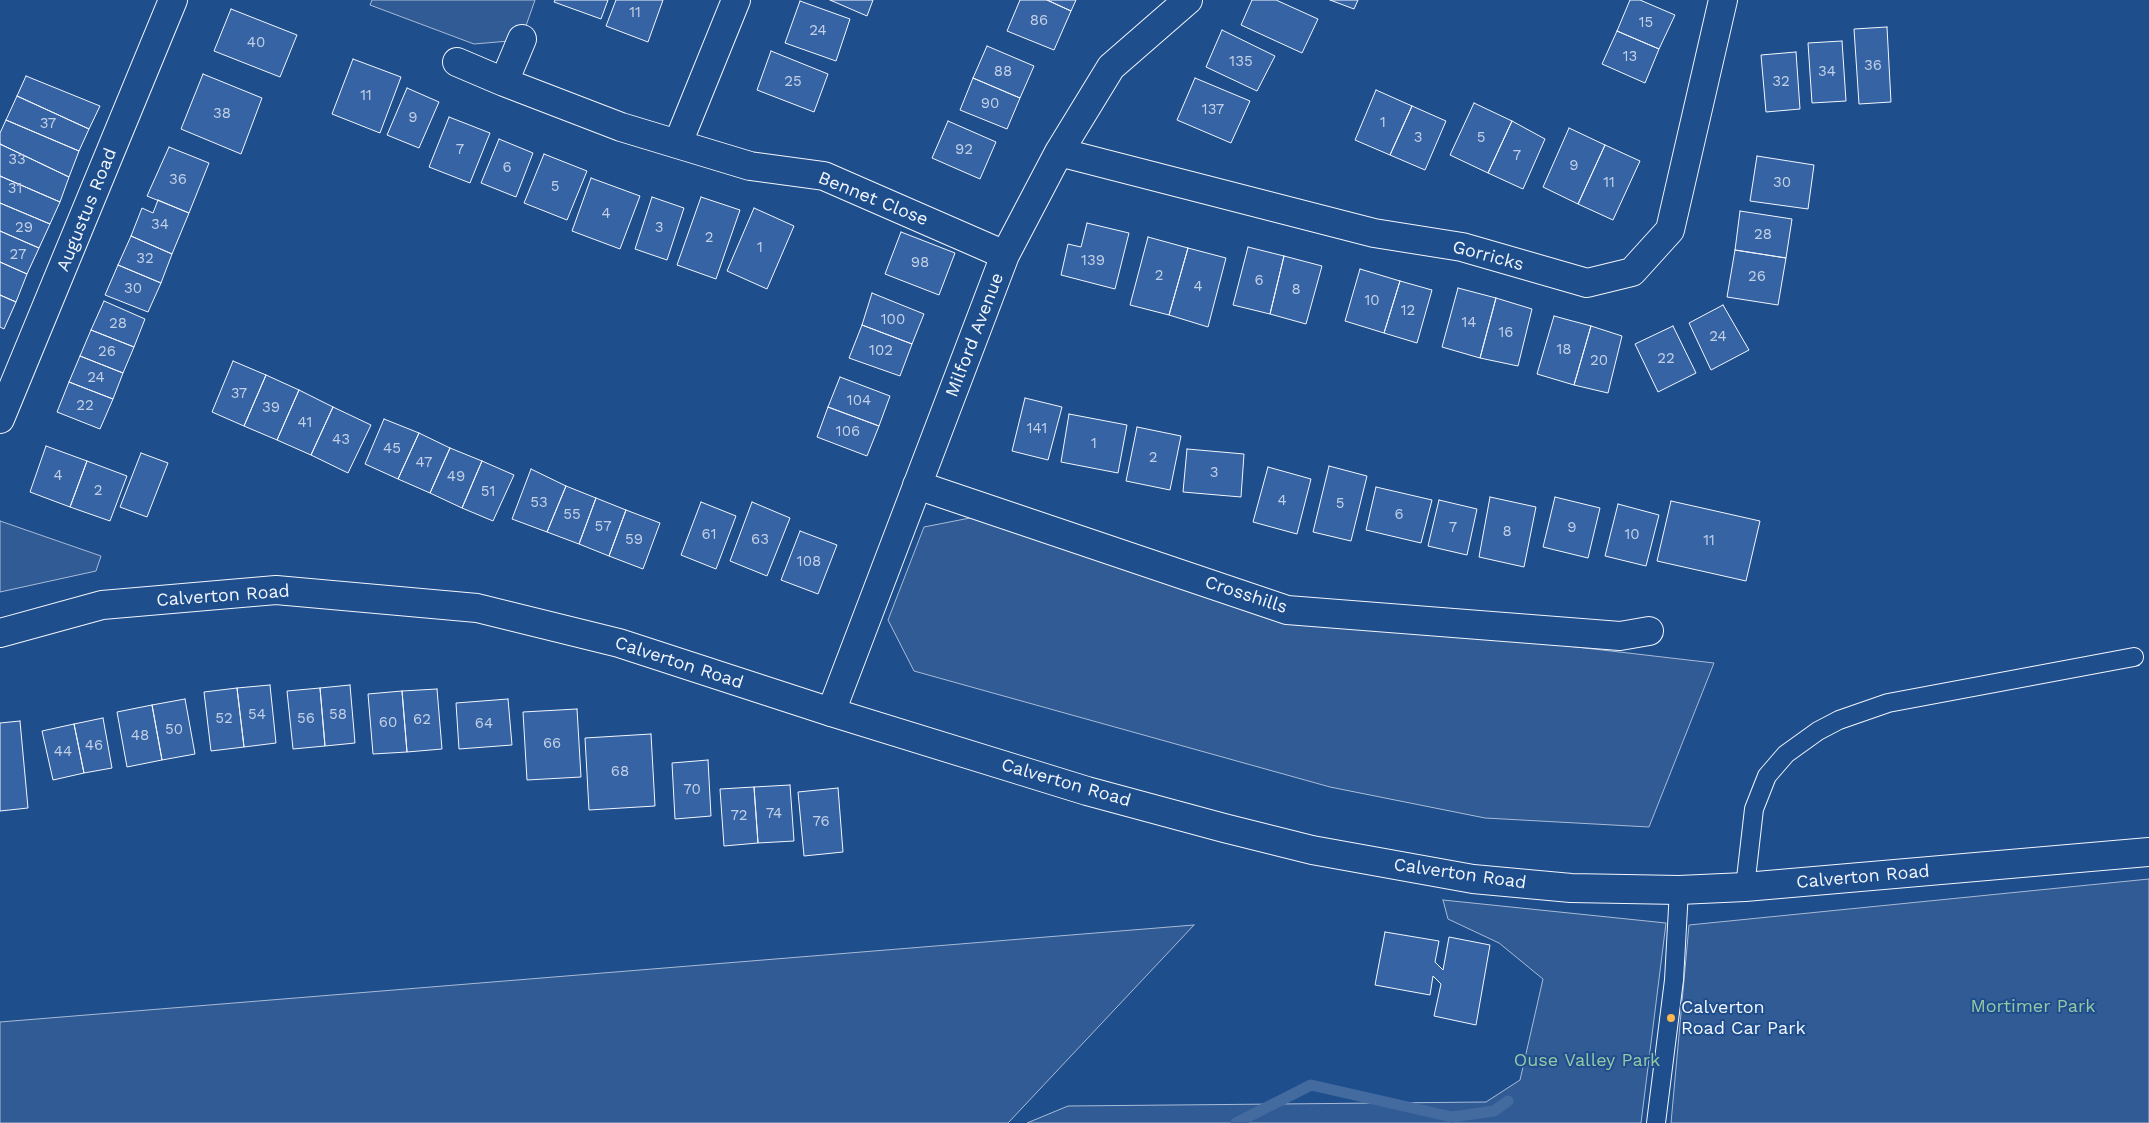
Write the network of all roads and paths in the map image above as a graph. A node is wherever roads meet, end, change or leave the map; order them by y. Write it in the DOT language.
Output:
graph roads {
  1 [pos="173,0"];
  2 [pos="736,0"];
  3 [pos="1188,0"];
  4 [pos="1723,0"];
  5 [pos="522,39"];
  6 [pos="458,62"];
  7 [pos="504,82"];
  8 [pos="678,143"];
  9 [pos="1060,152"];
  10 [pos="1006,255"];
  11 [pos="0,419"];
  12 [pos="917,485"];
  13 [pos="1649,631"];
  14 [pos="0,633"];
  15 [pos="2134,657"];
  16 [pos="831,712"];
  17 [pos="2149,852"];
  18 [pos="1745,887"];
  19 [pos="1679,890"];
  20 [pos="1656,1123"];
  1 -- 11 [label="street, Augustus Road"];
  2 -- 8 [label="street"];
  3 -- 9 [label="street, Milford Avenue"];
  4 -- 9 [label="street, Gorricks"];
  5 -- 7 [label="street"];
  6 -- 7 [label="street, Bennet Close"];
  7 -- 8 [label="street, Bennet Close"];
  8 -- 10 [label="street, Bennet Close"];
  9 -- 10 [label="street, Milford Avenue"];
  10 -- 12 [label="street, Milford Avenue"];
  12 -- 13 [label="street, Crosshills"];
  12 -- 16 [label="street, Milford Avenue"];
  14 -- 16 [label="street, Calverton Road"];
  15 -- 18 [label="lane"];
  16 -- 19 [label="street, Calverton Road"];
  17 -- 18 [label="street, Calverton Road"];
  18 -- 19 [label="street, Calverton Road"];
  19 -- 20 [label="lane"];
}
